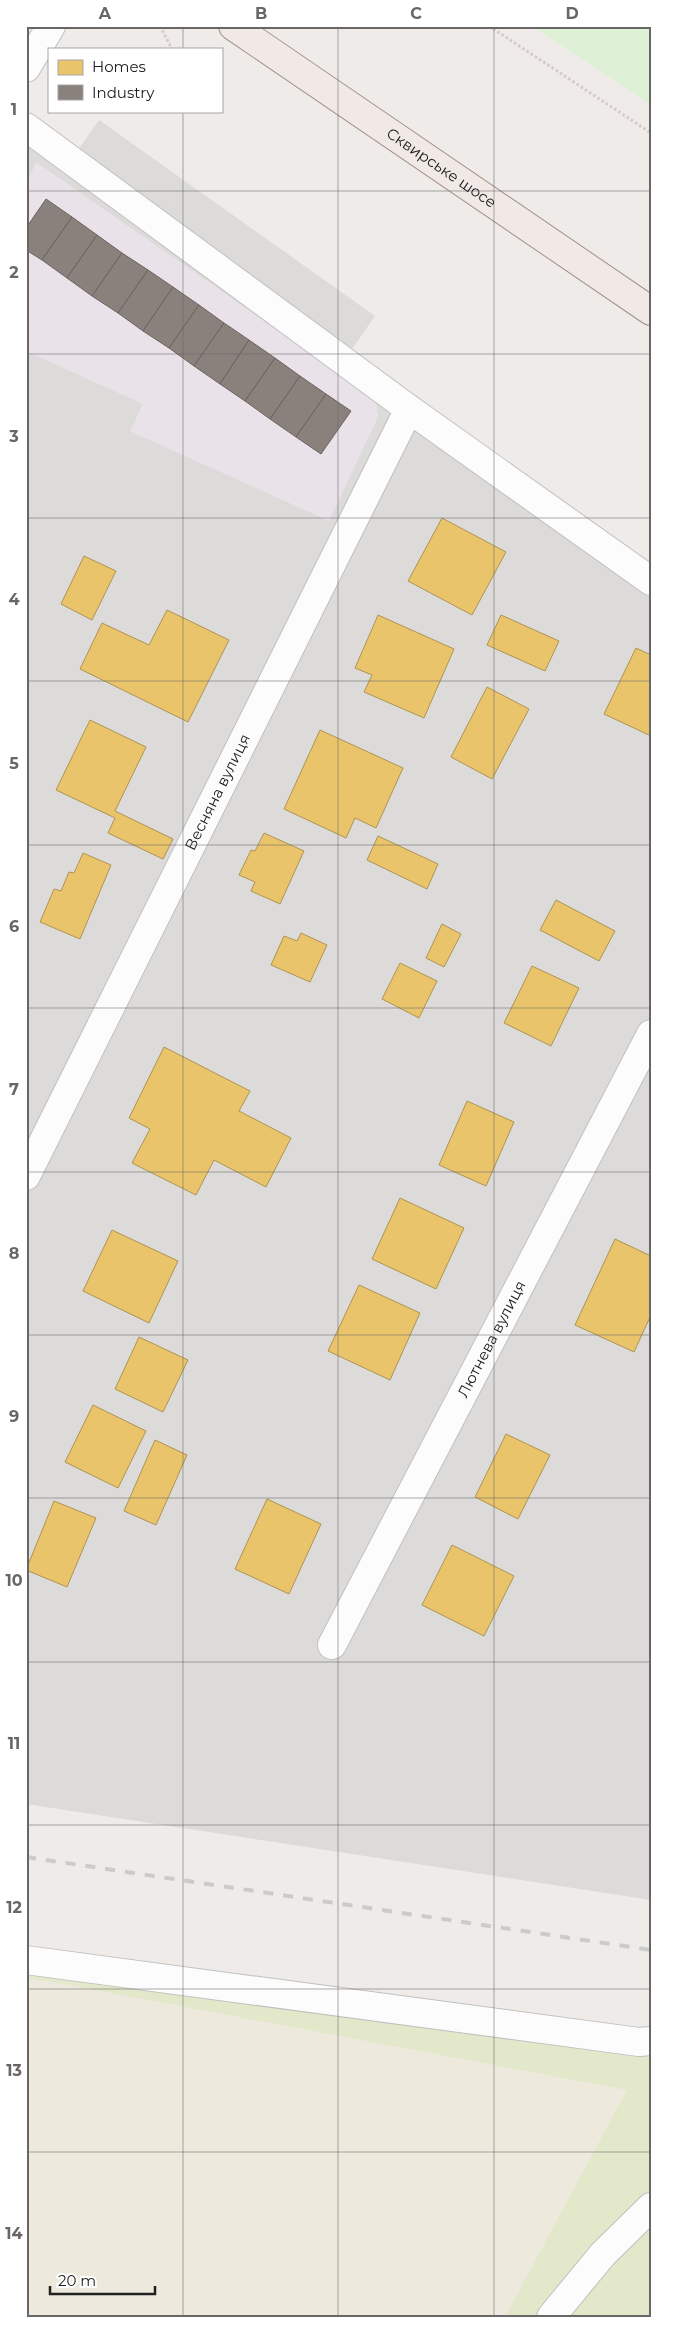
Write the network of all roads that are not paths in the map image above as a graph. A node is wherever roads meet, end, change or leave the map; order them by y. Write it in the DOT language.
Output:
graph roads {
  1 [pos="51,26"];
  2 [pos="233,26"];
  3 [pos="26,68"];
  4 [pos="26,127"];
  5 [pos="651,311"];
  6 [pos="409,409"];
  7 [pos="651,581"];
  8 [pos="651,1034"];
  9 [pos="26,1176"];
  10 [pos="332,1645"];
  11 [pos="26,1960"];
  12 [pos="647,2044"];
  13 [pos="651,2207"];
  14 [pos="552,2317"];
  1 -- 3 [label="street"];
  2 -- 5 [label="main road, Сквирське шосе"];
  4 -- 6 [label="street"];
  6 -- 7 [label="street"];
  6 -- 9 [label="street, Весняна вулиця"];
  8 -- 10 [label="street, Лютнева вулиця"];
  11 -- 12 [label="street"];
  13 -- 14 [label="street"];
}
